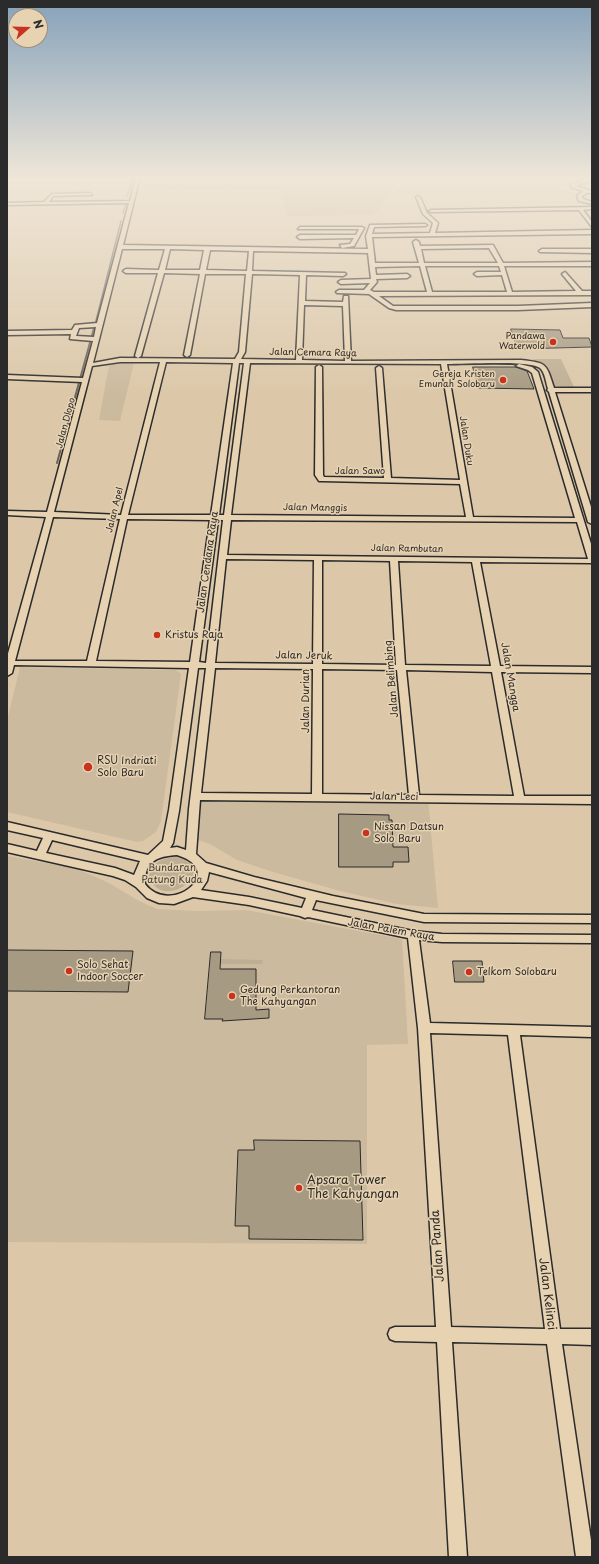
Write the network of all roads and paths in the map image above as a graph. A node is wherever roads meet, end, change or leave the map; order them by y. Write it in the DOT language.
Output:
graph roads {
  1 [pos="119,250"];
  2 [pos="167,250"];
  3 [pos="207,250"];
  4 [pos="351,250"];
  5 [pos="418,250"];
  6 [pos="492,250"];
  7 [pos="251,251"];
  8 [pos="369,251"];
  9 [pos="542,251"];
  10 [pos="586,251"];
  11 [pos="592,251"];
  12 [pos="592,256"];
  13 [pos="422,264"];
  14 [pos="501,264"];
  15 [pos="545,264"];
  16 [pos="592,264"];
  17 [pos="371,265"];
  18 [pos="343,267"];
  19 [pos="126,271"];
  20 [pos="161,272"];
  21 [pos="203,272"];
  22 [pos="250,273"];
  23 [pos="302,273"];
  24 [pos="504,273"];
  25 [pos="477,274"];
  26 [pos="565,274"];
  27 [pos="407,276"];
  28 [pos="342,277"];
  29 [pos="374,279"];
  30 [pos="339,292"];
  31 [pos="592,292"];
  32 [pos="371,293"];
  33 [pos="510,293"];
  34 [pos="580,293"];
  35 [pos="430,294"];
  36 [pos="302,303"];
  37 [pos="592,304"];
  38 [pos="96,325"];
  39 [pos="73,332"];
  40 [pos="7,333"];
  41 [pos="92,339"];
  42 [pos="242,352"];
  43 [pos="92,355"];
  44 [pos="187,355"];
  45 [pos="138,356"];
  46 [pos="120,360"];
  47 [pos="163,362"];
  48 [pos="236,362"];
  49 [pos="247,362"];
  50 [pos="299,362"];
  51 [pos="348,363"];
  52 [pos="506,363"];
  53 [pos="90,365"];
  54 [pos="444,365"];
  55 [pos="319,367"];
  56 [pos="379,368"];
  57 [pos="7,378"];
  58 [pos="82,380"];
  59 [pos="539,386"];
  60 [pos="550,388"];
  61 [pos="592,390"];
  62 [pos="227,431"];
  63 [pos="237,431"];
  64 [pos="564,464"];
  65 [pos="574,464"];
  66 [pos="388,481"];
  67 [pos="464,482"];
  68 [pos="582,492"];
  69 [pos="592,492"];
  70 [pos="7,513"];
  71 [pos="51,514"];
  72 [pos="124,517"];
  73 [pos="215,517"];
  74 [pos="227,517"];
  75 [pos="470,519"];
  76 [pos="580,520"];
  77 [pos="592,522"];
  78 [pos="222,557"];
  79 [pos="318,558"];
  80 [pos="394,559"];
  81 [pos="476,560"];
  82 [pos="592,561"];
  83 [pos="16,663"];
  84 [pos="91,663"];
  85 [pos="193,665"];
  86 [pos="210,665"];
  87 [pos="317,668"];
  88 [pos="401,669"];
  89 [pos="497,670"];
  90 [pos="592,670"];
  91 [pos="7,673"];
  92 [pos="196,796"];
  93 [pos="317,797"];
  94 [pos="414,798"];
  95 [pos="520,799"];
  96 [pos="592,800"];
  97 [pos="7,826"];
  98 [pos="49,836"];
  99 [pos="7,848"];
  100 [pos="191,854"];
  101 [pos="40,855"];
  102 [pos="152,857"];
  103 [pos="203,866"];
  104 [pos="140,884"];
  105 [pos="193,893"];
  106 [pos="313,895"];
  107 [pos="305,914"];
  108 [pos="544,919"];
  109 [pos="592,919"];
  110 [pos="413,935"];
  111 [pos="548,938"];
  112 [pos="592,939"];
  113 [pos="424,1028"];
  114 [pos="513,1030"];
  115 [pos="592,1032"];
  116 [pos="395,1334"];
  117 [pos="445,1335"];
  118 [pos="553,1336"];
  119 [pos="592,1337"];
  120 [pos="458,1557"];
  121 [pos="585,1557"];
  1 -- 38 [label="street, Jalan Dlopo"];
  2 -- 20 [label="street"];
  3 -- 21 [label="street"];
  4 -- 8 [label="street"];
  5 -- 13 [label="street"];
  6 -- 14 [label="street"];
  7 -- 22 [label="street, Jalan Cendana Raya"];
  8 -- 17 [label="street"];
  9 -- 10 [label="street"];
  9 -- 15 [label="street"];
  10 -- 11 [label="street"];
  10 -- 12 [label="street"];
  13 -- 14 [label="street"];
  13 -- 17 [label="street"];
  13 -- 35 [label="street"];
  14 -- 15 [label="street"];
  14 -- 24 [label="street"];
  15 -- 16 [label="street"];
  17 -- 29 [label="street"];
  18 -- 28 [label="street"];
  19 -- 20 [label="street"];
  20 -- 21 [label="street"];
  20 -- 45 [label="street"];
  21 -- 22 [label="street"];
  21 -- 44 [label="street"];
  22 -- 23 [label="street"];
  22 -- 42 [label="street, Jalan Cendana Raya"];
  23 -- 28 [label="street"];
  23 -- 36 [label="street"];
  24 -- 25 [label="street"];
  24 -- 33 [label="street"];
  26 -- 34 [label="street"];
  27 -- 29 [label="street"];
  28 -- 29 [label="street"];
  29 -- 32 [label="street"];
  30 -- 32 [label="street"];
  31 -- 34 [label="street"];
  32 -- 35 [label="street"];
  32 -- 37 [label="street"];
  33 -- 34 [label="street"];
  33 -- 35 [label="street"];
  36 -- 50 [label="street"];
  36 -- 51 [label="street"];
  38 -- 39 [label="street"];
  38 -- 41 [label="street, Jalan Dlopo"];
  39 -- 40 [label="street"];
  39 -- 41 [label="street"];
  41 -- 43 [label="street, Jalan Dlopo"];
  42 -- 48 [label="street, Jalan Cendana Raya"];
  42 -- 49 [label="street"];
  43 -- 46 [label="street"];
  43 -- 53 [label="street, Jalan Dlopo"];
  46 -- 48 [label="street, Jalan Cemara Raya"];
  46 -- 53 [label="street"];
  47 -- 72 [label="street, Jalan Apel"];
  48 -- 49 [label="street, Jalan Cemara Raya"];
  48 -- 62 [label="street, Jalan Cendana Raya"];
  49 -- 50 [label="street, Jalan Cemara Raya"];
  49 -- 63 [label="street, Jalan Cendana Raya"];
  50 -- 51 [label="street, Jalan Cemara Raya"];
  51 -- 52 [label="street, Jalan Cemara Raya"];
  52 -- 59 [label="street, Jalan Cemara Raya"];
  52 -- 60 [label="street, Jalan Cemara Raya"];
  53 -- 58 [label="street, Jalan Dlopo"];
  54 -- 67 [label="street, Jalan Duku"];
  55 -- 66 [label="street, Jalan Sawo"];
  56 -- 66 [label="street"];
  57 -- 58 [label="street"];
  58 -- 71 [label="street, Jalan Dlopo"];
  59 -- 60 [label="street"];
  59 -- 64 [label="street, Jalan Cemara Raya"];
  60 -- 61 [label="street"];
  60 -- 65 [label="street, Jalan Cemara Raya"];
  62 -- 63 [label="street"];
  62 -- 73 [label="street, Jalan Cendana Raya"];
  63 -- 74 [label="street, Jalan Cendana Raya"];
  64 -- 65 [label="street"];
  64 -- 76 [label="street, Jalan Cemara Raya"];
  65 -- 68 [label="street, Jalan Cemara Raya"];
  66 -- 67 [label="street, Jalan Sawo"];
  67 -- 75 [label="street, Jalan Duku"];
  68 -- 69 [label="street"];
  68 -- 77 [label="street, Jalan Cemara Raya"];
  70 -- 71 [label="street, Jalan Manggis"];
  71 -- 72 [label="street, Jalan Manggis"];
  71 -- 91 [label="street, Jalan Dlopo"];
  72 -- 73 [label="street, Jalan Manggis"];
  72 -- 84 [label="street, Jalan Apel"];
  73 -- 74 [label="street, Jalan Manggis"];
  73 -- 85 [label="street, Jalan Cendana Raya"];
  74 -- 75 [label="street, Jalan Manggis"];
  74 -- 78 [label="street, Jalan Cendana Raya"];
  75 -- 76 [label="street, Jalan Manggis"];
  76 -- 82 [label="street, Jalan Cemara Raya"];
  78 -- 79 [label="street, Jalan Rambutan"];
  78 -- 86 [label="street, Jalan Cendana Raya"];
  79 -- 80 [label="street, Jalan Rambutan"];
  79 -- 87 [label="street, Jalan Durian"];
  80 -- 81 [label="street, Jalan Rambutan"];
  80 -- 88 [label="street, Jalan Belimbing"];
  81 -- 82 [label="street, Jalan Rambutan"];
  81 -- 89 [label="street, Jalan Mangga"];
  83 -- 84 [label="street, Jalan Jeruk"];
  84 -- 85 [label="street, Jalan Jeruk"];
  85 -- 86 [label="street, Jalan Jeruk"];
  85 -- 102 [label="street, Jalan Cendana Raya"];
  86 -- 87 [label="street, Jalan Jeruk"];
  86 -- 92 [label="street, Jalan Cendana Raya"];
  87 -- 88 [label="street, Jalan Jeruk"];
  87 -- 93 [label="street, Jalan Durian"];
  88 -- 89 [label="street, Jalan Jeruk"];
  88 -- 94 [label="street, Jalan Belimbing"];
  89 -- 90 [label="street, Jalan Jeruk"];
  89 -- 95 [label="street, Jalan Mangga"];
  92 -- 93 [label="street, Jalan Leci"];
  92 -- 100 [label="street, Jalan Cendana Raya"];
  93 -- 94 [label="street, Jalan Leci"];
  94 -- 95 [label="street, Jalan Leci"];
  95 -- 96 [label="street, Jalan Leci"];
  97 -- 98 [label="street"];
  98 -- 101 [label="street"];
  98 -- 102 [label="street"];
  99 -- 101 [label="street"];
  100 -- 102 [label="street"];
  100 -- 103 [label="street"];
  101 -- 104 [label="street"];
  102 -- 104 [label="street"];
  103 -- 105 [label="street"];
  103 -- 106 [label="street, Jalan Palem Raya"];
  104 -- 105 [label="street"];
  105 -- 107 [label="street, Jalan Palem Raya"];
  106 -- 107 [label="street"];
  106 -- 108 [label="street, Jalan Palem Raya"];
  107 -- 110 [label="street, Jalan Palem Raya"];
  108 -- 109 [label="street, Jalan Palem Raya"];
  108 -- 111 [label="street"];
  110 -- 111 [label="street, Jalan Palem Raya"];
  110 -- 113 [label="street, Jalan Panda"];
  111 -- 112 [label="street, Jalan Palem Raya"];
  113 -- 114 [label="street"];
  113 -- 117 [label="street, Jalan Panda"];
  114 -- 115 [label="street"];
  114 -- 118 [label="street, Jalan Kelinci"];
  116 -- 117 [label="street"];
  117 -- 118 [label="street"];
  117 -- 120 [label="street, Jalan Panda"];
  118 -- 119 [label="street"];
  118 -- 121 [label="street, Jalan Kelinci"];
}
